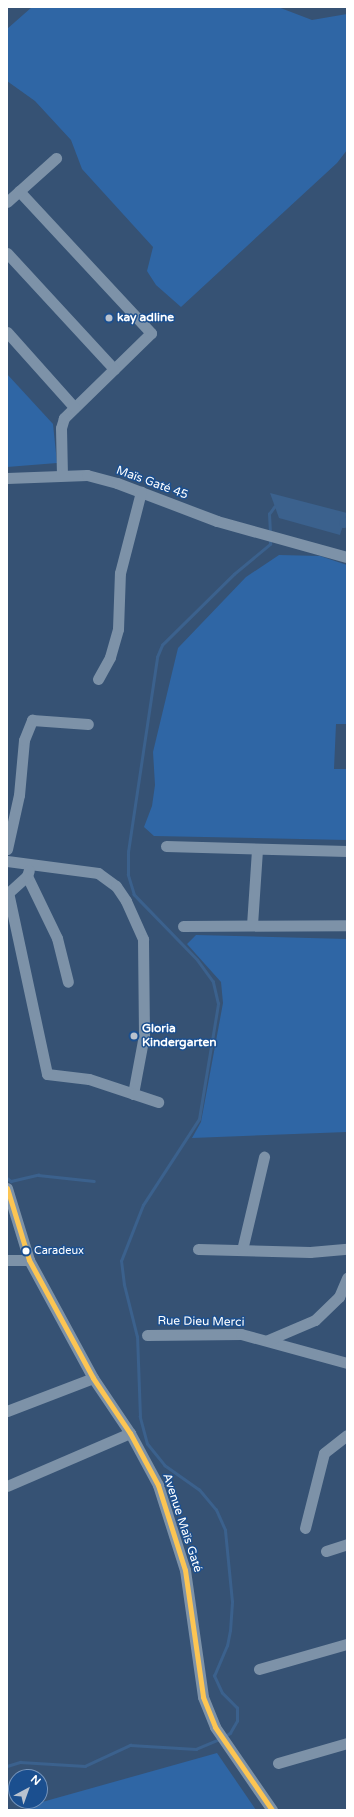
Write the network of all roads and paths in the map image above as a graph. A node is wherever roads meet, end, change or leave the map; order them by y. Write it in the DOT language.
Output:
graph roads {
  1 [pos="56,158"];
  2 [pos="19,191"];
  3 [pos="7,202"];
  4 [pos="7,253"];
  5 [pos="7,332"];
  6 [pos="114,369"];
  7 [pos="74,407"];
  8 [pos="62,474"];
  9 [pos="7,478"];
  10 [pos="141,492"];
  11 [pos="347,557"];
  12 [pos="98,679"];
  13 [pos="88,724"];
  14 [pos="166,846"];
  15 [pos="7,849"];
  16 [pos="257,849"];
  17 [pos="347,851"];
  18 [pos="7,861"];
  19 [pos="28,871"];
  20 [pos="7,893"];
  21 [pos="252,925"];
  22 [pos="347,925"];
  23 [pos="183,926"];
  24 [pos="68,982"];
  25 [pos="134,1094"];
  26 [pos="158,1102"];
  27 [pos="264,1157"];
  28 [pos="7,1188"];
  29 [pos="198,1248"];
  30 [pos="347,1249"];
  31 [pos="242,1250"];
  32 [pos="7,1260"];
  33 [pos="29,1260"];
  34 [pos="347,1278"];
  35 [pos="147,1335"];
  36 [pos="268,1340"];
  37 [pos="347,1363"];
  38 [pos="93,1378"];
  39 [pos="7,1411"];
  40 [pos="130,1433"];
  41 [pos="347,1434"];
  42 [pos="7,1486"];
  43 [pos="305,1528"];
  44 [pos="347,1544"];
  45 [pos="326,1551"];
  46 [pos="347,1644"];
  47 [pos="259,1669"];
  48 [pos="347,1743"];
  49 [pos="278,1762"];
  50 [pos="272,1810"];
  1 -- 2 [label="street"];
  2 -- 3 [label="street"];
  2 -- 6 [label="street"];
  4 -- 6 [label="street"];
  5 -- 7 [label="street"];
  6 -- 7 [label="street"];
  7 -- 8 [label="street"];
  8 -- 9 [label="street, Maïs Gaté 45"];
  8 -- 10 [label="street, Maïs Gaté 45"];
  10 -- 11 [label="street, Maïs Gaté 45"];
  10 -- 12 [label="street"];
  13 -- 15 [label="street"];
  14 -- 16 [label="street"];
  16 -- 17 [label="street"];
  16 -- 21 [label="street"];
  18 -- 19 [label="street"];
  19 -- 20 [label="street"];
  19 -- 24 [label="street"];
  19 -- 25 [label="street"];
  20 -- 25 [label="street"];
  21 -- 22 [label="street"];
  21 -- 23 [label="street"];
  25 -- 26 [label="street"];
  27 -- 31 [label="street"];
  28 -- 33 [label="street, Avenue Maïs Gaté"];
  29 -- 31 [label="street"];
  30 -- 31 [label="street"];
  32 -- 33 [label="street"];
  33 -- 38 [label="street, Avenue Maïs Gaté"];
  34 -- 36 [label="street"];
  35 -- 36 [label="street, Rue Dieu Merci"];
  36 -- 37 [label="street, Rue Dieu Merci"];
  38 -- 39 [label="street"];
  38 -- 40 [label="street, Avenue Maïs Gaté"];
  40 -- 42 [label="street"];
  40 -- 50 [label="street, Avenue Maïs Gaté"];
  41 -- 43 [label="street"];
  44 -- 45 [label="street"];
  46 -- 47 [label="street"];
  48 -- 49 [label="street"];
}
